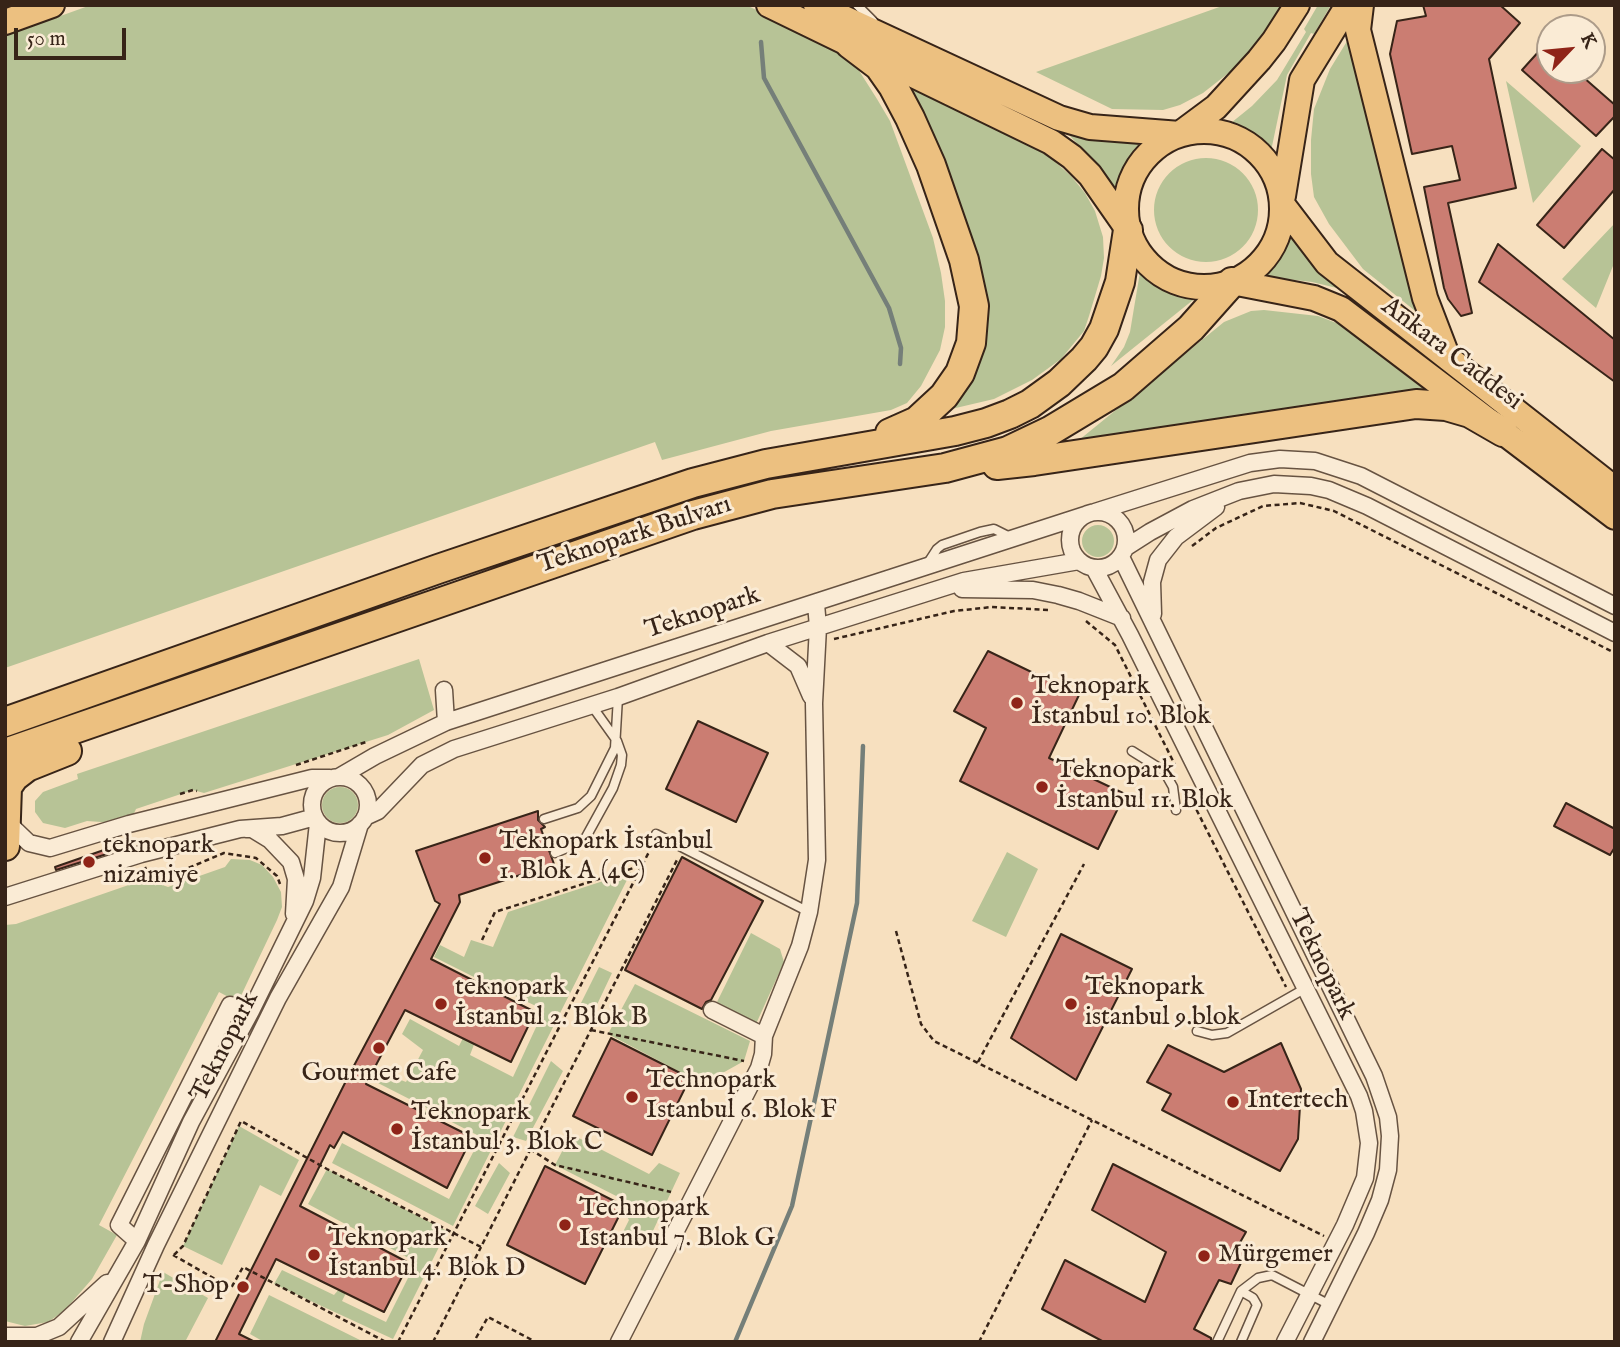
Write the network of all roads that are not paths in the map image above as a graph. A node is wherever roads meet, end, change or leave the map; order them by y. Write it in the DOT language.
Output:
graph roads {
  1 [pos="52,5"];
  2 [pos="769,5"];
  3 [pos="816,5"];
  4 [pos="857,5"];
  5 [pos="1297,5"];
  6 [pos="1348,5"];
  7 [pos="1361,5"];
  8 [pos="5,22"];
  9 [pos="895,42"];
  10 [pos="850,44"];
  11 [pos="1181,134"];
  12 [pos="1282,204"];
  13 [pos="1128,230"];
  14 [pos="1231,282"];
  15 [pos="1448,359"];
  16 [pos="1503,432"];
  17 [pos="859,448"];
  18 [pos="945,468"];
  19 [pos="1615,489"];
  20 [pos="1239,491"];
  21 [pos="1092,513"];
  22 [pos="1615,517"];
  23 [pos="1123,553"];
  24 [pos="1087,565"];
  25 [pos="938,589"];
  26 [pos="816,604"];
  27 [pos="1615,606"];
  28 [pos="401,615"];
  29 [pos="1122,618"];
  30 [pos="1153,624"];
  31 [pos="818,627"];
  32 [pos="1615,633"];
  33 [pos="768,643"];
  34 [pos="444,690"];
  35 [pos="618,697"];
  36 [pos="814,703"];
  37 [pos="592,706"];
  38 [pos="10,720"];
  39 [pos="446,722"];
  40 [pos="617,741"];
  41 [pos="1132,751"];
  42 [pos="5,753"];
  43 [pos="334,778"];
  44 [pos="1176,810"];
  45 [pos="544,819"];
  46 [pos="6,820"];
  47 [pos="317,820"];
  48 [pos="362,820"];
  49 [pos="240,829"];
  50 [pos="656,834"];
  51 [pos="5,846"];
  52 [pos="555,853"];
  53 [pos="5,897"];
  54 [pos="809,912"];
  55 [pos="293,925"];
  56 [pos="1306,988"];
  57 [pos="712,1010"];
  58 [pos="1196,1031"];
  59 [pos="764,1036"];
  60 [pos="763,1054"];
  61 [pos="119,1272"];
  62 [pos="1241,1291"];
  63 [pos="134,1292"];
  64 [pos="1310,1293"];
  65 [pos="1330,1305"];
  66 [pos="5,1336"];
  67 [pos="79,1342"];
  68 [pos="112,1342"];
  69 [pos="120,1342"];
  70 [pos="610,1342"];
  71 [pos="619,1342"];
  72 [pos="1217,1342"];
  73 [pos="1241,1342"];
  74 [pos="1286,1342"];
  75 [pos="1312,1342"];
  1 -- 8 [label="main road"];
  2 -- 10 [label="main road"];
  3 -- 9 [label="main road"];
  4 -- 9 [label="lane"];
  5 -- 11 [label="main road"];
  6 -- 12 [label="main road"];
  7 -- 15 [label="main road"];
  9 -- 11 [label="main road"];
  10 -- 13 [label="main road"];
  10 -- 17 [label="highway"];
  11 -- 12 [label="main road"];
  11 -- 13 [label="main road"];
  12 -- 14 [label="main road"];
  12 -- 15 [label="main road, Ankara Caddesi"];
  13 -- 14 [label="main road"];
  13 -- 17 [label="highway, Teknopark Bulvarı"];
  14 -- 16 [label="main road, Ankara Caddesi"];
  14 -- 18 [label="highway, Teknopark Bulvarı"];
  15 -- 19 [label="main road, Ankara Caddesi"];
  16 -- 18 [label="highway"];
  16 -- 22 [label="main road, Ankara Caddesi"];
  17 -- 38 [label="highway, Teknopark Bulvarı"];
  18 -- 28 [label="highway, Teknopark Bulvarı"];
  20 -- 23 [label="street, Teknopark"];
  20 -- 30 [label="street, Teknopark"];
  20 -- 32 [label="street, Teknopark"];
  21 -- 23 [label="street, Teknopark"];
  21 -- 24 [label="street, Teknopark"];
  21 -- 26 [label="street, Teknopark"];
  21 -- 27 [label="street, Teknopark"];
  23 -- 24 [label="street, Teknopark"];
  23 -- 30 [label="street, Teknopark"];
  24 -- 25 [label="street, Teknopark"];
  24 -- 29 [label="street, Teknopark"];
  25 -- 29 [label="street, Teknopark"];
  25 -- 31 [label="street, Teknopark"];
  26 -- 31 [label="street"];
  26 -- 39 [label="street, Teknopark"];
  28 -- 42 [label="highway, Teknopark Bulvarı"];
  28 -- 46 [label="highway"];
  29 -- 56 [label="street, Teknopark"];
  30 -- 65 [label="street, Teknopark"];
  31 -- 33 [label="street, Teknopark"];
  31 -- 36 [label="street, Teknopark"];
  33 -- 35 [label="street, Teknopark"];
  33 -- 36 [label="street, Teknopark"];
  34 -- 39 [label="street"];
  35 -- 37 [label="street, Teknopark"];
  35 -- 40 [label="lane"];
  36 -- 54 [label="street, Teknopark"];
  37 -- 40 [label="lane"];
  37 -- 48 [label="street, Teknopark"];
  39 -- 43 [label="street, Teknopark"];
  40 -- 45 [label="lane"];
  40 -- 52 [label="lane"];
  41 -- 44 [label="lane"];
  43 -- 46 [label="street, Teknopark"];
  43 -- 47 [label="street, Teknopark"];
  43 -- 48 [label="street, Teknopark"];
  46 -- 51 [label="highway"];
  47 -- 48 [label="street, Teknopark"];
  47 -- 49 [label="street, Teknopark"];
  47 -- 55 [label="street, Teknopark"];
  48 -- 63 [label="street, Teknopark"];
  49 -- 53 [label="street, Teknopark"];
  49 -- 55 [label="street, Teknopark"];
  50 -- 54 [label="lane"];
  54 -- 59 [label="street, Teknopark"];
  55 -- 61 [label="street, Teknopark"];
  56 -- 58 [label="lane"];
  56 -- 64 [label="street, Teknopark"];
  57 -- 59 [label="street"];
  59 -- 60 [label="street, Teknopark"];
  60 -- 70 [label="street, Teknopark"];
  60 -- 71 [label="street, Teknopark"];
  61 -- 66 [label="street, Teknopark"];
  61 -- 67 [label="street, Teknopark"];
  62 -- 64 [label="lane"];
  62 -- 72 [label="lane"];
  62 -- 73 [label="lane"];
  63 -- 68 [label="street, Teknopark"];
  63 -- 69 [label="street, Teknopark"];
  64 -- 65 [label="lane"];
  64 -- 74 [label="street, Teknopark"];
  65 -- 75 [label="street, Teknopark"];
}
